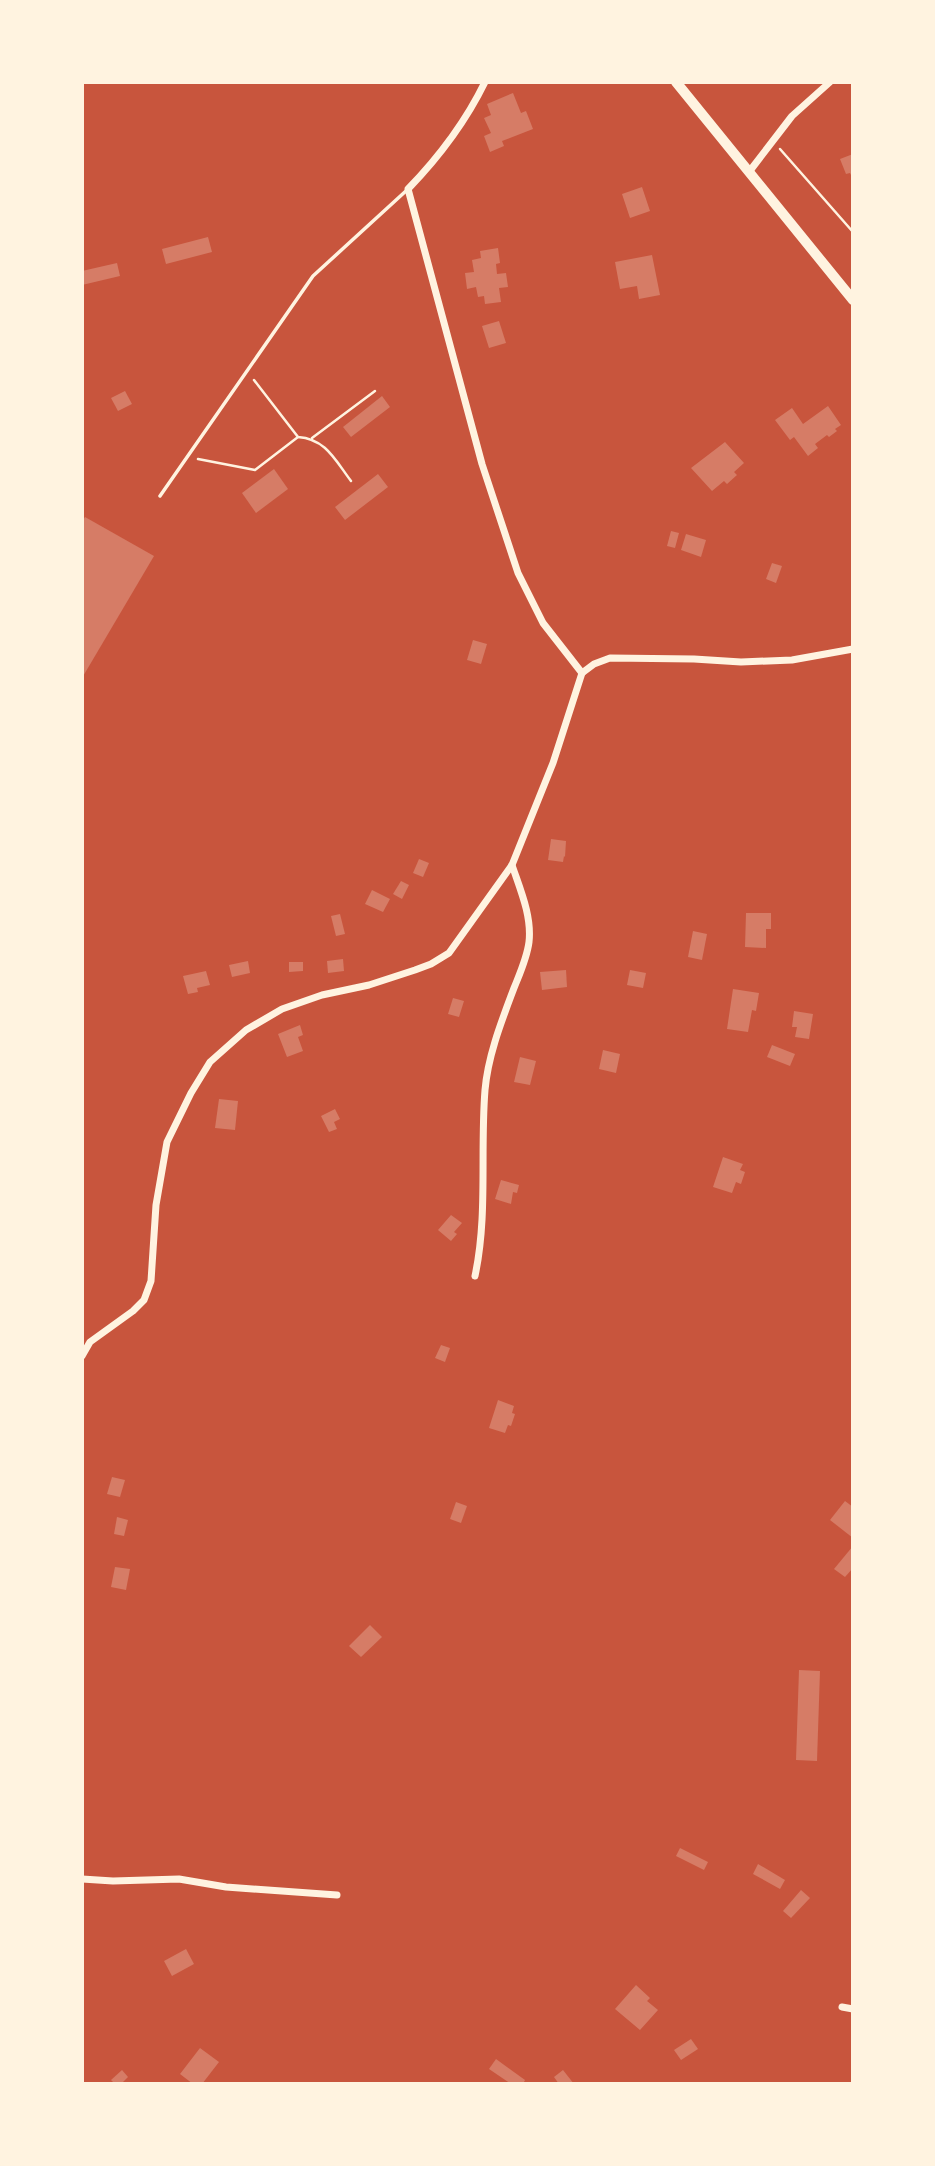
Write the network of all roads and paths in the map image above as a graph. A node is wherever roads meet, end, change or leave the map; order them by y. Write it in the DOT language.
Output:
graph roads {
  1 [pos="485,82"];
  2 [pos="676,82"];
  3 [pos="830,82"];
  4 [pos="773,141"];
  5 [pos="749,172"];
  6 [pos="408,189"];
  7 [pos="853,232"];
  8 [pos="853,300"];
  9 [pos="248,372"];
  10 [pos="374,391"];
  11 [pos="298,437"];
  12 [pos="313,438"];
  13 [pos="188,456"];
  14 [pos="351,481"];
  15 [pos="160,496"];
  16 [pos="853,649"];
  17 [pos="582,673"];
  18 [pos="512,865"];
  19 [pos="475,1276"];
  20 [pos="82,1356"];
  21 [pos="82,1879"];
  22 [pos="337,1895"];
  23 [pos="842,2007"];
  24 [pos="853,2009"];
  1 -- 6 [label="street"];
  2 -- 5 [label="main road"];
  3 -- 4 [label="street"];
  4 -- 5 [label="street"];
  4 -- 7 [label="path"];
  5 -- 8 [label="main road"];
  6 -- 9 [label="lane"];
  6 -- 17 [label="street"];
  9 -- 11 [label="path"];
  9 -- 13 [label="lane"];
  10 -- 12 [label="path"];
  11 -- 12 [label="path"];
  11 -- 13 [label="path"];
  12 -- 14 [label="path"];
  13 -- 15 [label="lane"];
  16 -- 17 [label="street"];
  17 -- 18 [label="street"];
  18 -- 19 [label="street"];
  18 -- 20 [label="street"];
  21 -- 22 [label="street"];
  23 -- 24 [label="street"];
}
